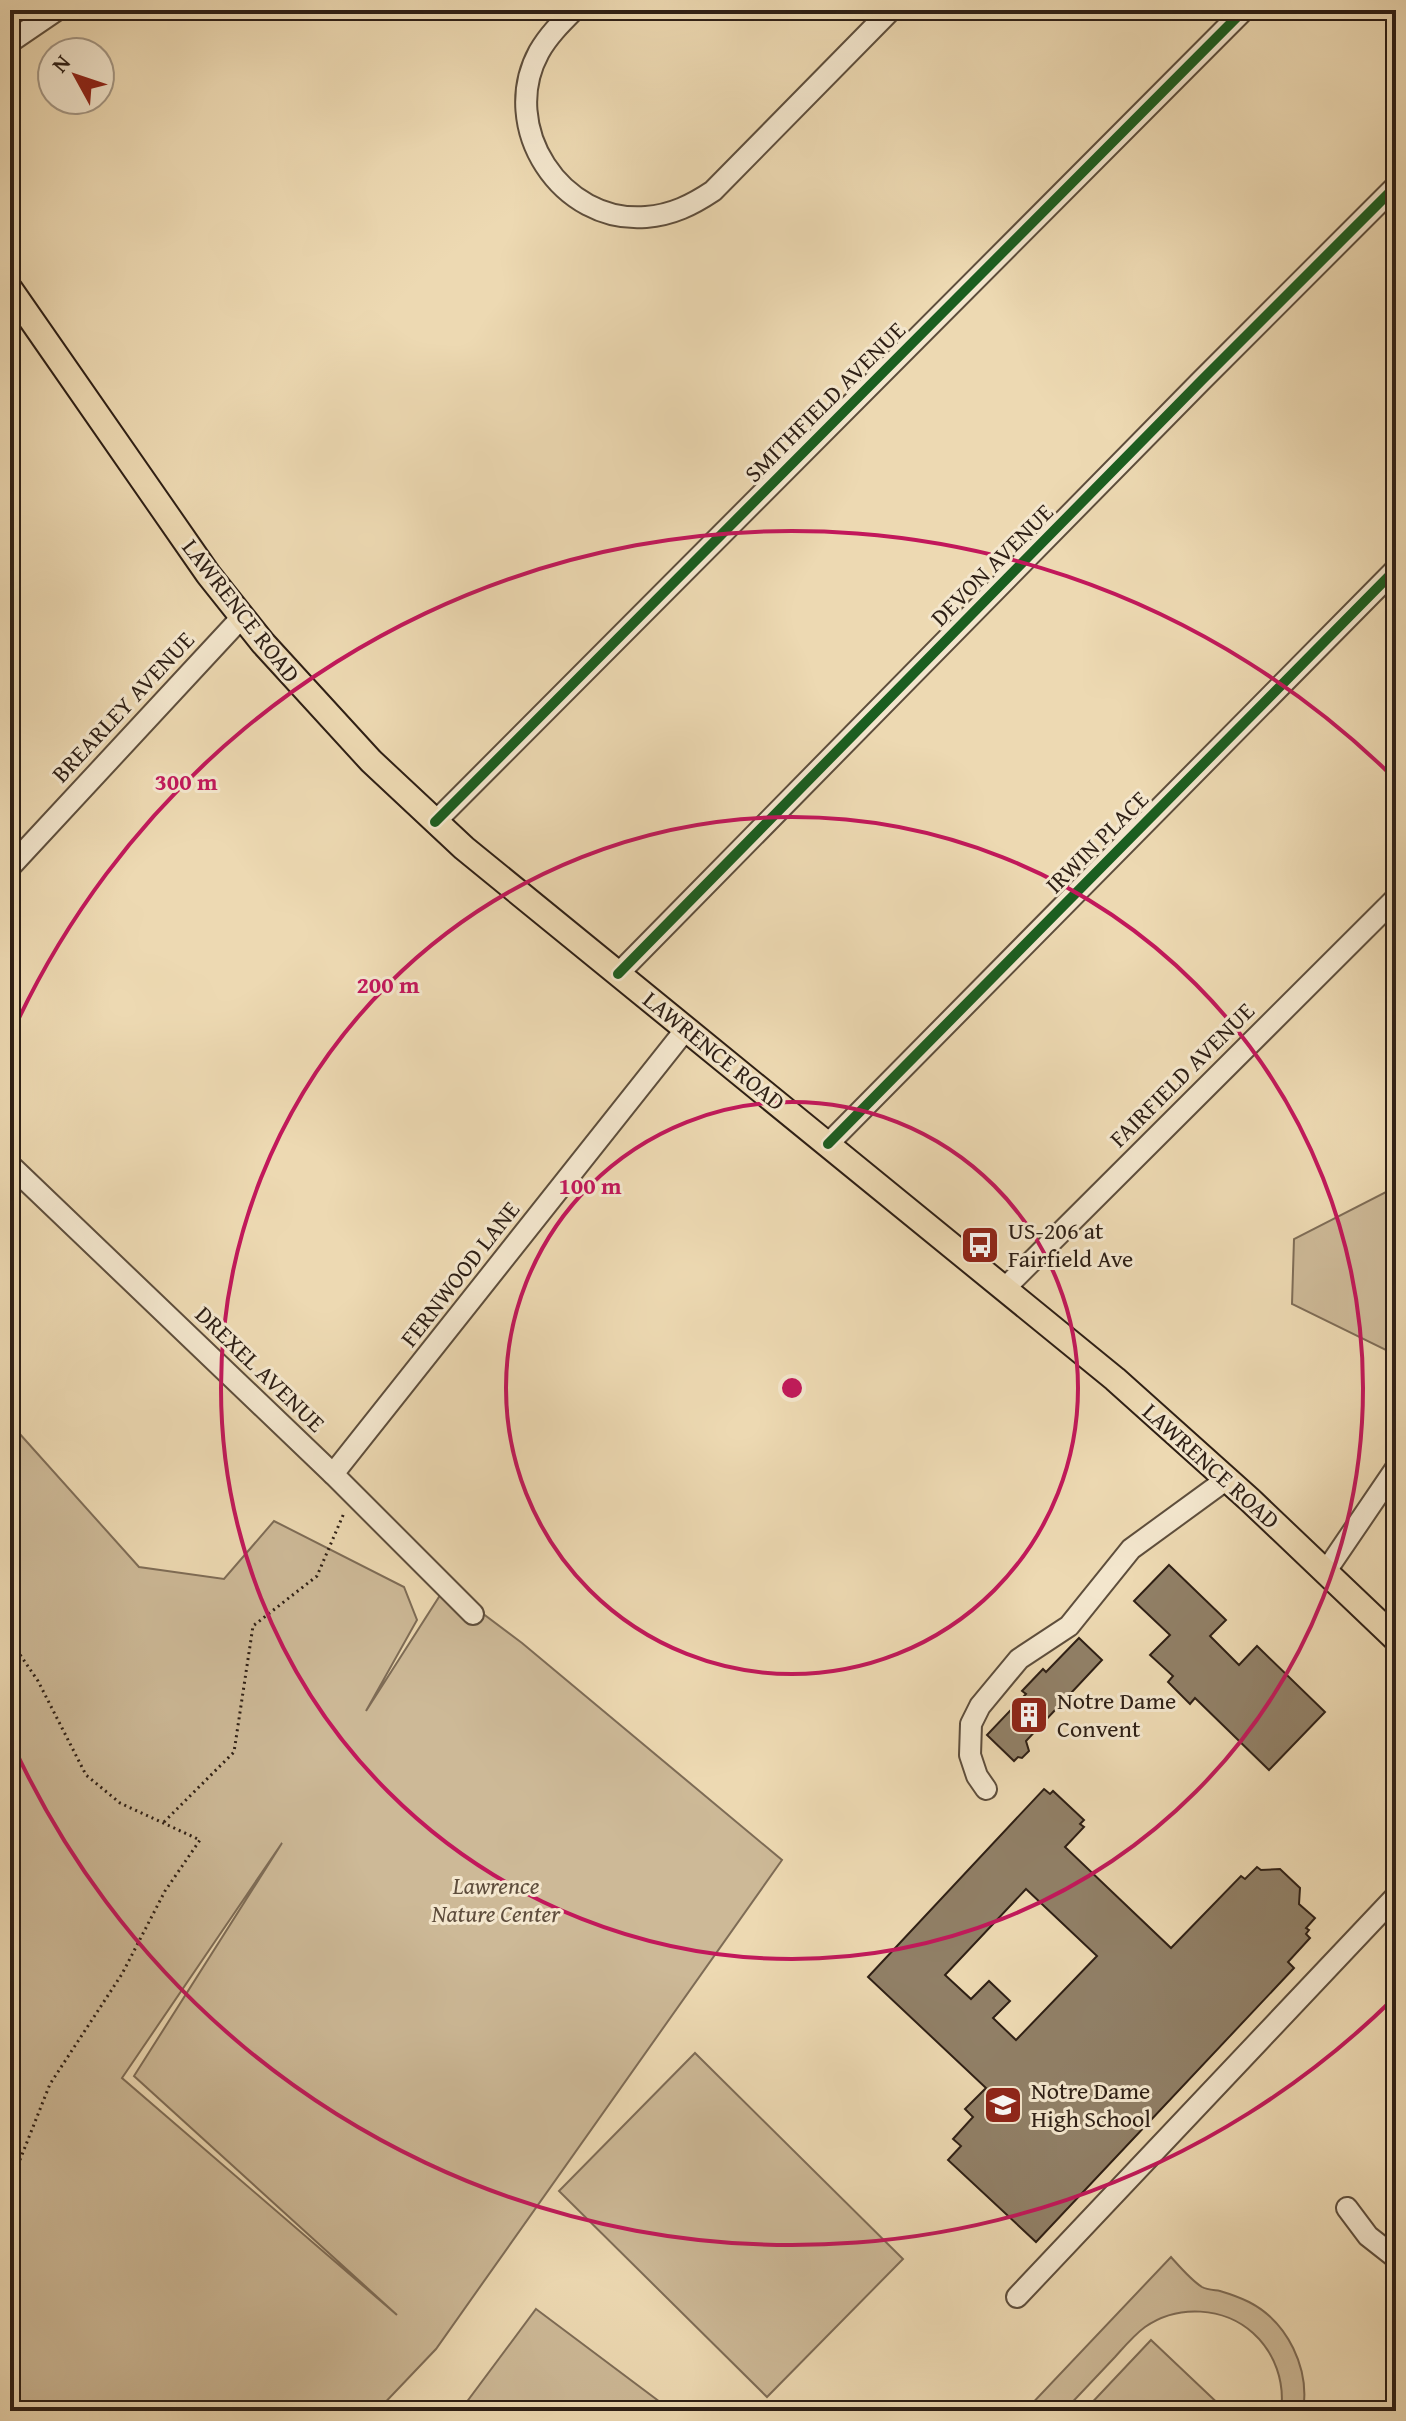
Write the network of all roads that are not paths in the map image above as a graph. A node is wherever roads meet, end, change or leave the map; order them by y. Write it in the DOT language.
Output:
graph roads {
  1 [pos="57,10"];
  2 [pos="574,10"];
  3 [pos="891,10"];
  4 [pos="1244,10"];
  5 [pos="10,42"];
  6 [pos="1396,186"];
  7 [pos="10,289"];
  8 [pos="1396,569"];
  9 [pos="242,617"];
  10 [pos="435,822"];
  11 [pos="10,867"];
  12 [pos="1396,898"];
  13 [pos="618,974"];
  14 [pos="686,1029"];
  15 [pos="828,1144"];
  16 [pos="10,1165"];
  17 [pos="1005,1288"];
  18 [pos="1396,1468"];
  19 [pos="333,1474"];
  20 [pos="1227,1479"];
  21 [pos="1326,1571"];
  22 [pos="473,1614"];
  23 [pos="1396,1637"];
  24 [pos="986,1789"];
  25 [pos="1396,1896"];
  26 [pos="1347,2208"];
  27 [pos="1396,2258"];
  28 [pos="1017,2297"];
  1 -- 5 [label="street"];
  2 -- 3 [label="street"];
  4 -- 10 [label="street, SMITHFIELD AVENUE"];
  6 -- 13 [label="street, DEVON AVENUE"];
  7 -- 9 [label="main road, LAWRENCE ROAD"];
  8 -- 15 [label="street, IRWIN PLACE"];
  9 -- 10 [label="main road, LAWRENCE ROAD"];
  9 -- 11 [label="street, BREARLEY AVENUE"];
  10 -- 13 [label="main road, LAWRENCE ROAD"];
  12 -- 17 [label="street, FAIRFIELD AVENUE"];
  13 -- 14 [label="main road, LAWRENCE ROAD"];
  14 -- 15 [label="main road, LAWRENCE ROAD"];
  14 -- 19 [label="street, FERNWOOD LANE"];
  15 -- 17 [label="main road, LAWRENCE ROAD"];
  16 -- 19 [label="street, DREXEL AVENUE"];
  17 -- 20 [label="main road, LAWRENCE ROAD"];
  18 -- 21 [label="street"];
  19 -- 22 [label="street, DREXEL AVENUE"];
  20 -- 21 [label="main road, LAWRENCE ROAD"];
  20 -- 24 [label="street"];
  21 -- 23 [label="main road, LAWRENCE ROAD"];
  25 -- 28 [label="street"];
  26 -- 27 [label="street"];
}
